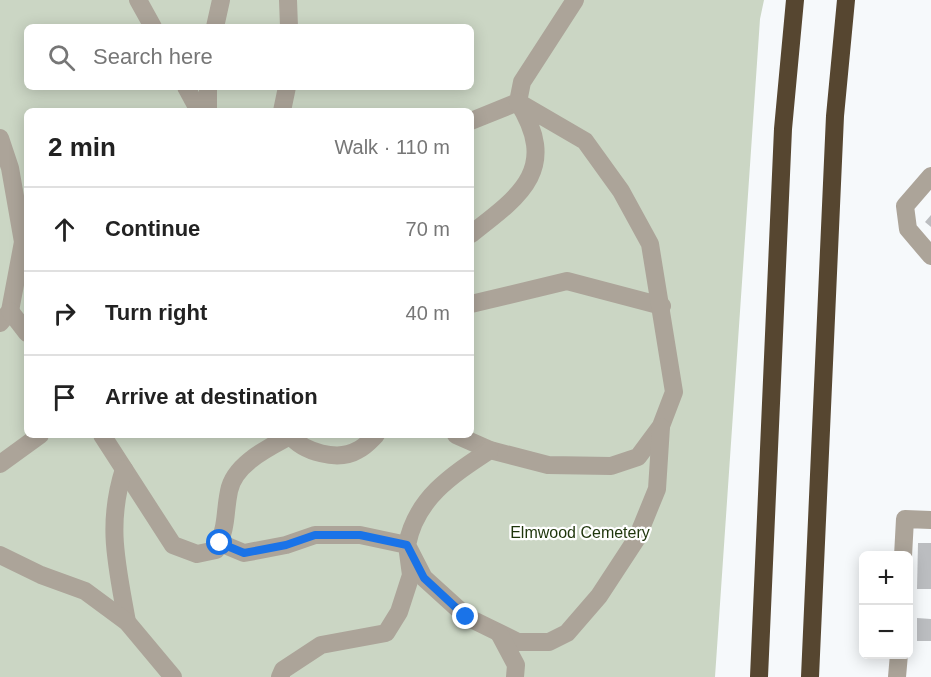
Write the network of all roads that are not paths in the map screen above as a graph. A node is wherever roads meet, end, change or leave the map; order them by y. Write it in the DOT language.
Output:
graph roads {
  1 [pos="138,0"];
  2 [pos="221,0"];
  3 [pos="288,0"];
  4 [pos="575,0"];
  5 [pos="795,0"];
  6 [pos="846,0"];
  7 [pos="151,24"];
  8 [pos="216,24"];
  9 [pos="289,24"];
  10 [pos="188,90"];
  11 [pos="208,90"];
  12 [pos="286,90"];
  13 [pos="518,102"];
  14 [pos="197,108"];
  15 [pos="208,108"];
  16 [pos="283,108"];
  17 [pos="474,120"];
  18 [pos="0,138"];
  19 [pos="931,176"];
  20 [pos="0,180"];
  21 [pos="14,195"];
  22 [pos="474,232"];
  23 [pos="931,256"];
  24 [pos="474,303"];
  25 [pos="662,306"];
  26 [pos="5,317"];
  27 [pos="24,331"];
  28 [pos="661,426"];
  29 [pos="36,438"];
  30 [pos="104,438"];
  31 [pos="286,438"];
  32 [pos="292,438"];
  33 [pos="372,438"];
  34 [pos="463,438"];
  35 [pos="490,450"];
  36 [pos="0,464"];
  37 [pos="124,468"];
  38 [pos="931,520"];
  39 [pos="220,543"];
  40 [pos="407,545"];
  41 [pos="903,551"];
  42 [pos="0,555"];
  43 [pos="127,622"];
  44 [pos="499,633"];
  45 [pos="898,659"];
  46 [pos="173,677"];
  47 [pos="280,677"];
  48 [pos="515,677"];
  49 [pos="759,677"];
  50 [pos="810,677"];
  51 [pos="897,677"];
  1 -- 7 [label="street"];
  2 -- 8 [label="street"];
  3 -- 9 [label="street"];
  4 -- 13 [label="street"];
  5 -- 49 [label="highway"];
  6 -- 50 [label="highway"];
  10 -- 14 [label="street"];
  11 -- 15 [label="street"];
  12 -- 16 [label="street"];
  13 -- 17 [label="street"];
  13 -- 22 [label="street"];
  13 -- 25 [label="street"];
  18 -- 21 [label="street"];
  19 -- 23 [label="street"];
  20 -- 21 [label="street"];
  21 -- 26 [label="street"];
  24 -- 25 [label="street"];
  25 -- 28 [label="street"];
  26 -- 27 [label="street"];
  28 -- 35 [label="street"];
  28 -- 44 [label="street"];
  29 -- 36 [label="street"];
  30 -- 37 [label="street"];
  31 -- 39 [label="street"];
  32 -- 33 [label="street"];
  34 -- 35 [label="street"];
  35 -- 40 [label="street"];
  37 -- 39 [label="street"];
  37 -- 43 [label="street"];
  38 -- 41 [label="street"];
  39 -- 40 [label="street"];
  40 -- 44 [label="street"];
  40 -- 47 [label="street"];
  42 -- 43 [label="street"];
  43 -- 46 [label="street"];
  44 -- 48 [label="street"];
  45 -- 51 [label="street"];
}
